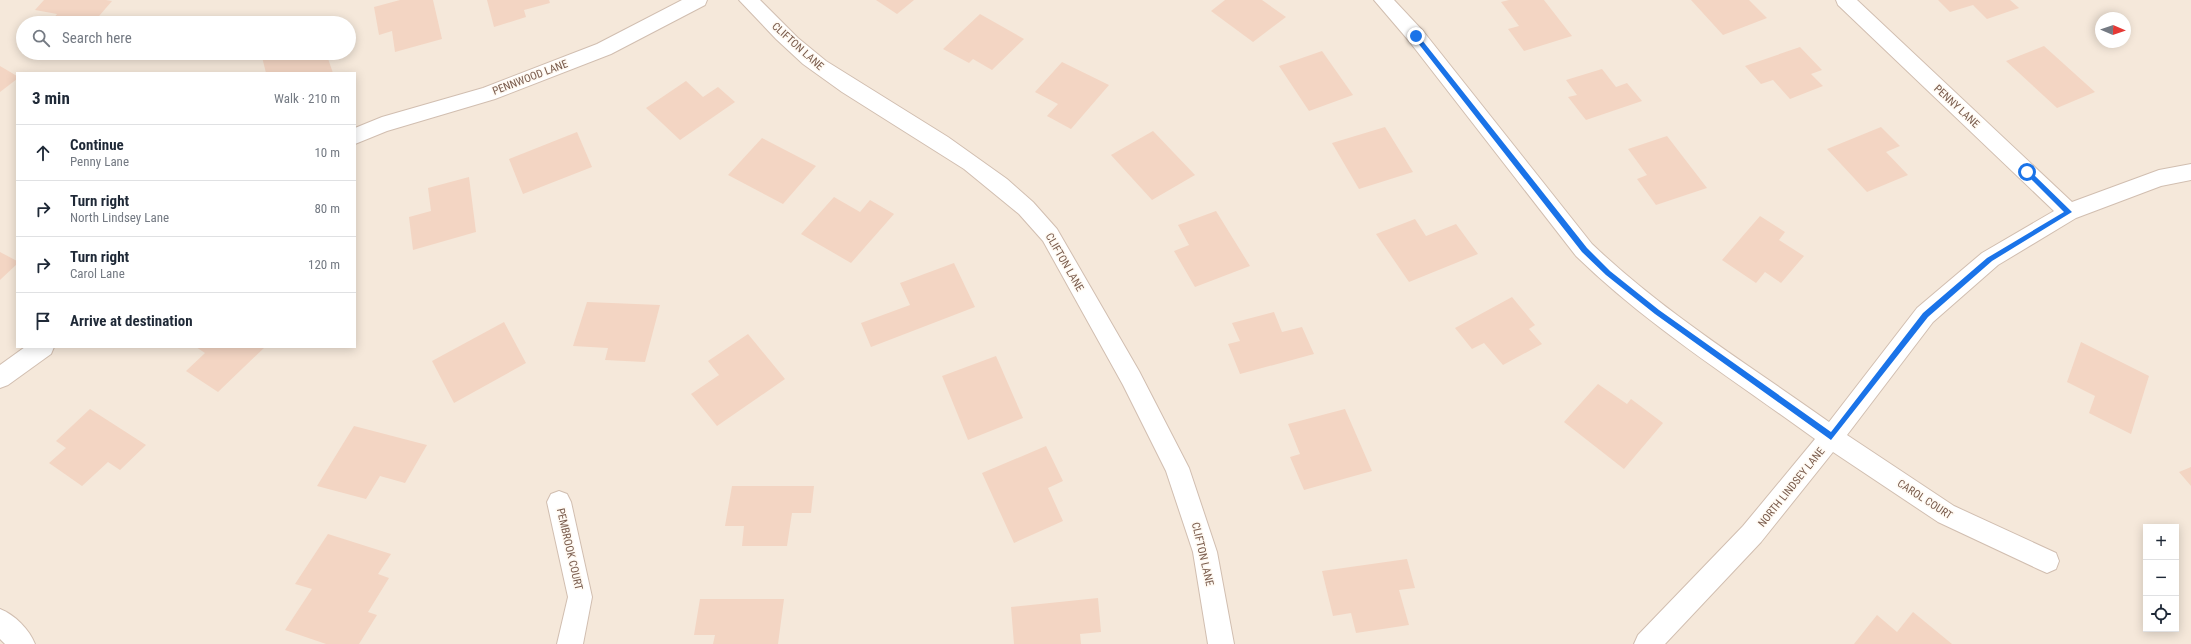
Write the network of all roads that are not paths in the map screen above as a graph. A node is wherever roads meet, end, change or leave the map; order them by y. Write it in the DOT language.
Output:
graph roads {
  1 [pos="698,0"];
  2 [pos="748,0"];
  3 [pos="1383,0"];
  4 [pos="1845,0"];
  5 [pos="356,136"];
  6 [pos="2191,172"];
  7 [pos="2069,212"];
  8 [pos="42,348"];
  9 [pos="0,378"];
  10 [pos="1831,437"];
  11 [pos="559,502"];
  12 [pos="2047,561"];
  13 [pos="0,621"];
  14 [pos="22,644"];
  15 [pos="570,644"];
  16 [pos="1221,644"];
  17 [pos="1647,644"];
  1 -- 5 [label="street, PENNWOOD LANE"];
  2 -- 16 [label="street, CLIFTON LANE"];
  3 -- 10 [label="street, CAROL COURT"];
  4 -- 7 [label="street, PENNY LANE"];
  6 -- 7 [label="street, NORTH LINDSEY LANE"];
  7 -- 10 [label="street, NORTH LINDSEY LANE"];
  8 -- 9 [label="street"];
  10 -- 12 [label="street, CAROL COURT"];
  10 -- 17 [label="street, NORTH LINDSEY LANE"];
  11 -- 15 [label="street, PEMBROOK COURT"];
  13 -- 14 [label="street"];
}
